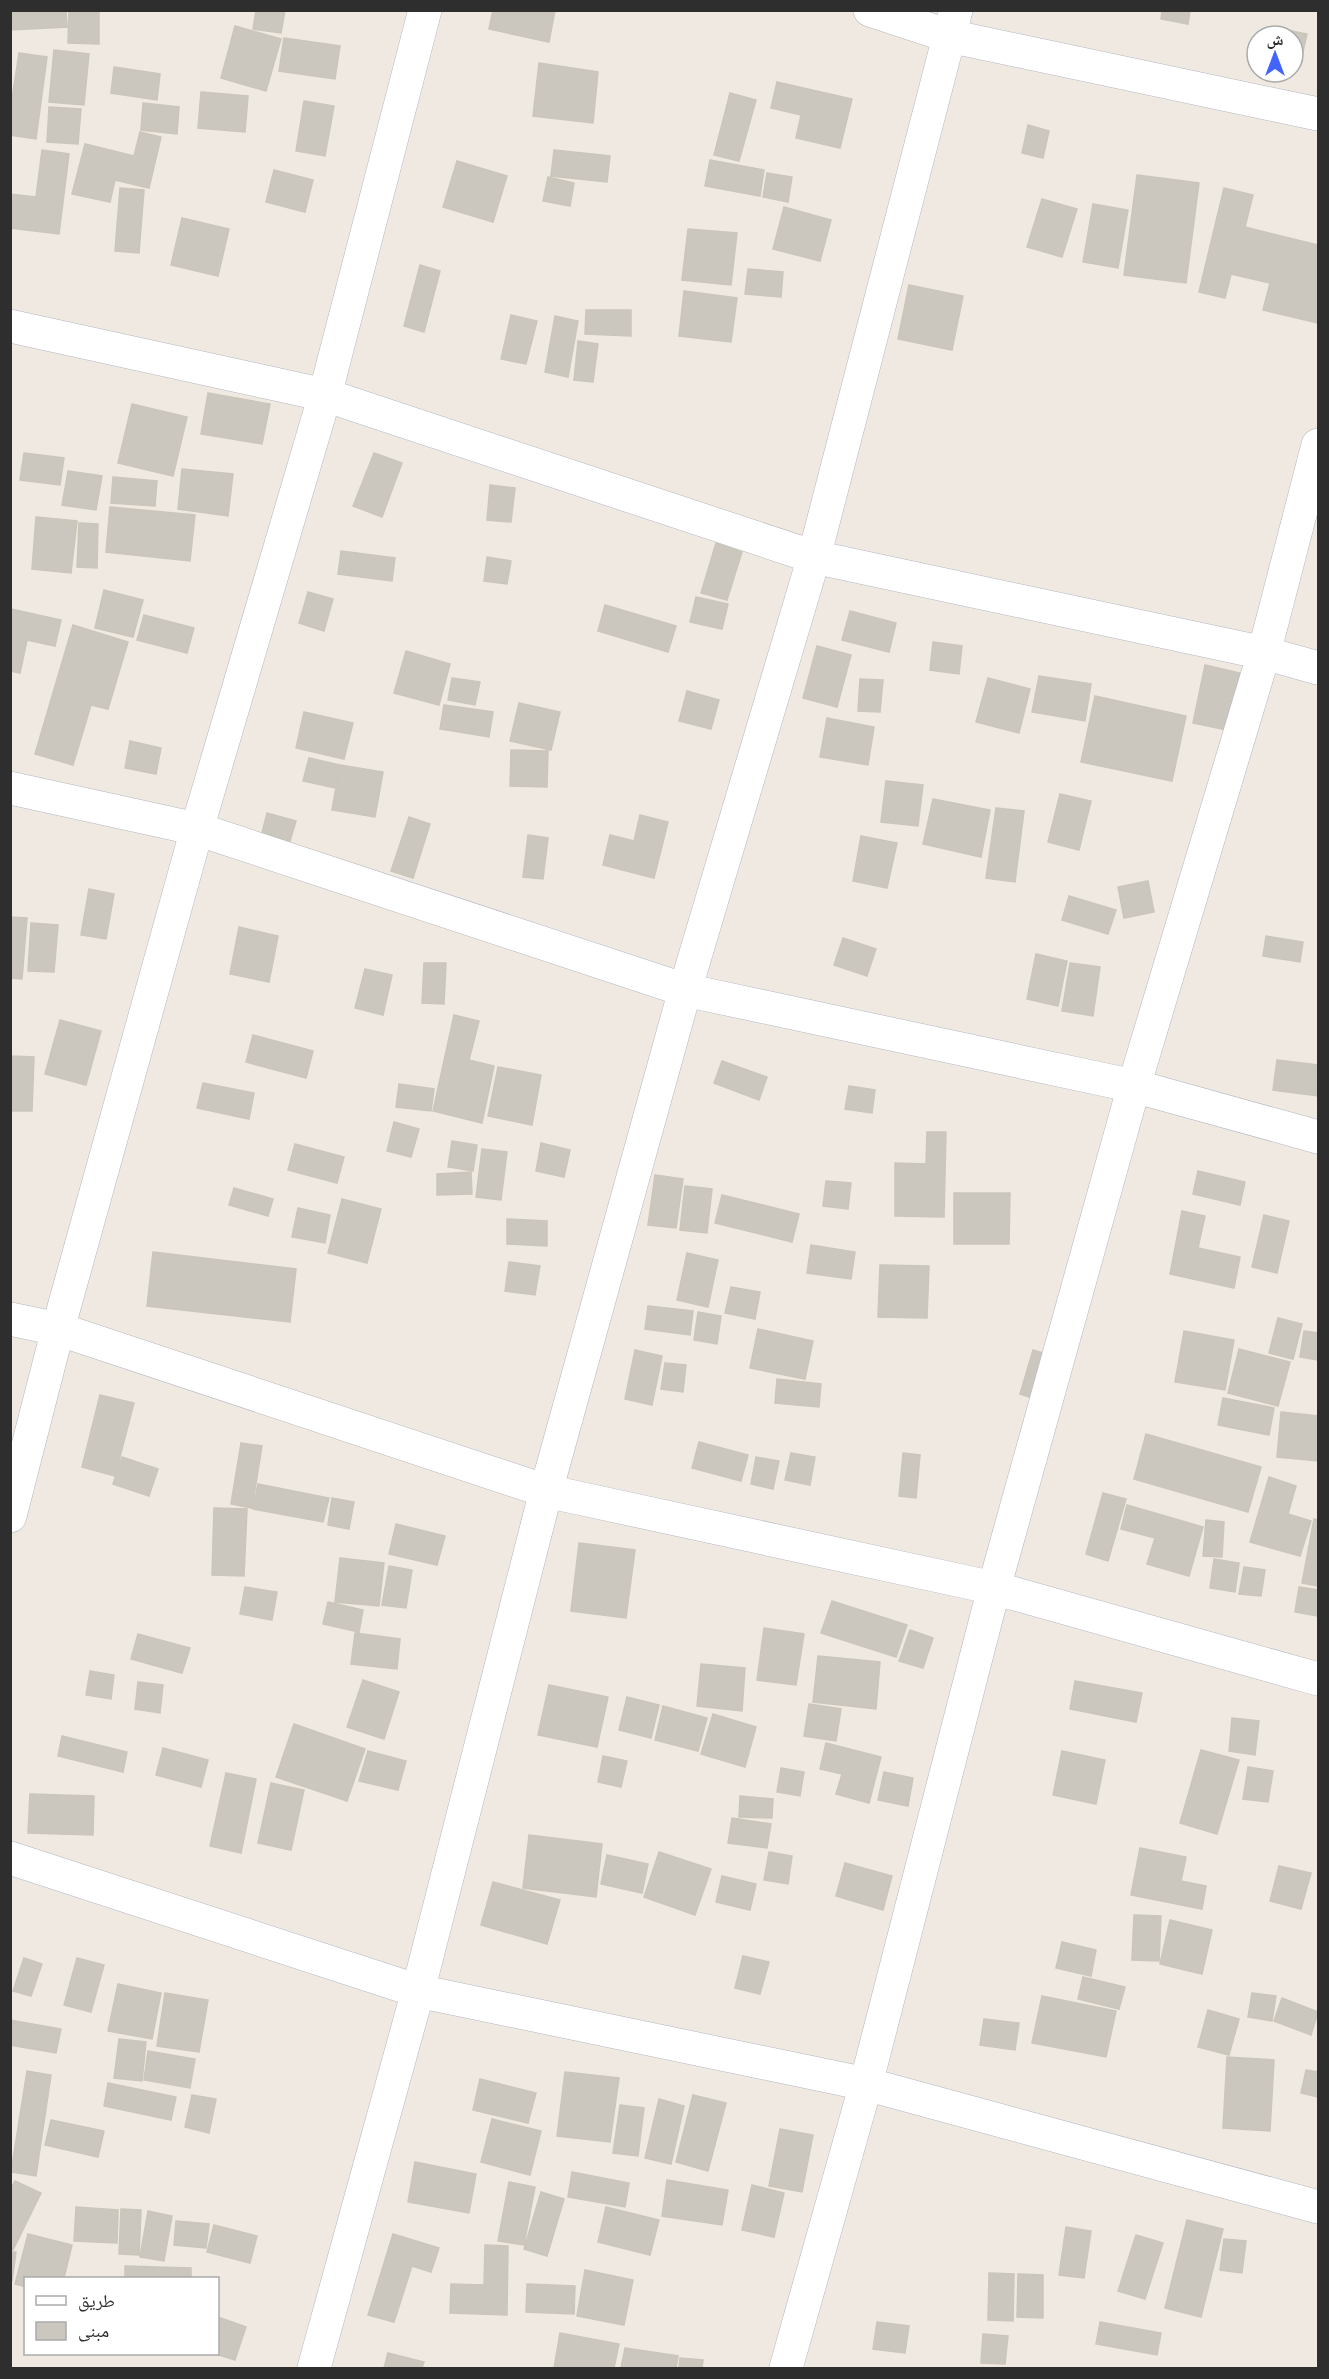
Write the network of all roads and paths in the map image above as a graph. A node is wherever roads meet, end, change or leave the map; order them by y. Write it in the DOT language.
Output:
graph roads {
  1 [pos="425,10"];
  2 [pos="870,10"];
  3 [pos="953,23"];
  4 [pos="1318,114"];
  5 [pos="10,326"];
  6 [pos="326,395"];
  7 [pos="1318,445"];
  8 [pos="814,556"];
  9 [pos="1264,653"];
  10 [pos="1318,668"];
  11 [pos="10,788"];
  12 [pos="197,829"];
  13 [pos="685,990"];
  14 [pos="1134,1086"];
  15 [pos="1318,1137"];
  16 [pos="10,1319"];
  17 [pos="58,1329"];
  18 [pos="546,1491"];
  19 [pos="10,1516"];
  20 [pos="994,1588"];
  21 [pos="1318,1678"];
  22 [pos="10,1858"];
  23 [pos="418,1991"];
  24 [pos="866,2084"];
  25 [pos="1318,2207"];
  26 [pos="314,2368"];
  27 [pos="786,2368"];
  1 -- 6 [label="street"];
  2 -- 3 [label="street"];
  3 -- 4 [label="street"];
  3 -- 8 [label="street"];
  5 -- 6 [label="street"];
  6 -- 8 [label="street"];
  6 -- 12 [label="street"];
  7 -- 9 [label="street"];
  8 -- 9 [label="street"];
  8 -- 13 [label="street"];
  9 -- 10 [label="street"];
  9 -- 14 [label="street"];
  11 -- 12 [label="street"];
  12 -- 13 [label="street"];
  12 -- 17 [label="street"];
  13 -- 14 [label="street"];
  13 -- 18 [label="street"];
  14 -- 15 [label="street"];
  14 -- 20 [label="street"];
  16 -- 17 [label="street"];
  17 -- 18 [label="street"];
  17 -- 19 [label="street"];
  18 -- 20 [label="street"];
  18 -- 23 [label="street"];
  20 -- 21 [label="street"];
  20 -- 24 [label="street"];
  22 -- 23 [label="street"];
  23 -- 24 [label="street"];
  23 -- 26 [label="street"];
  24 -- 25 [label="street"];
  24 -- 27 [label="street"];
}
